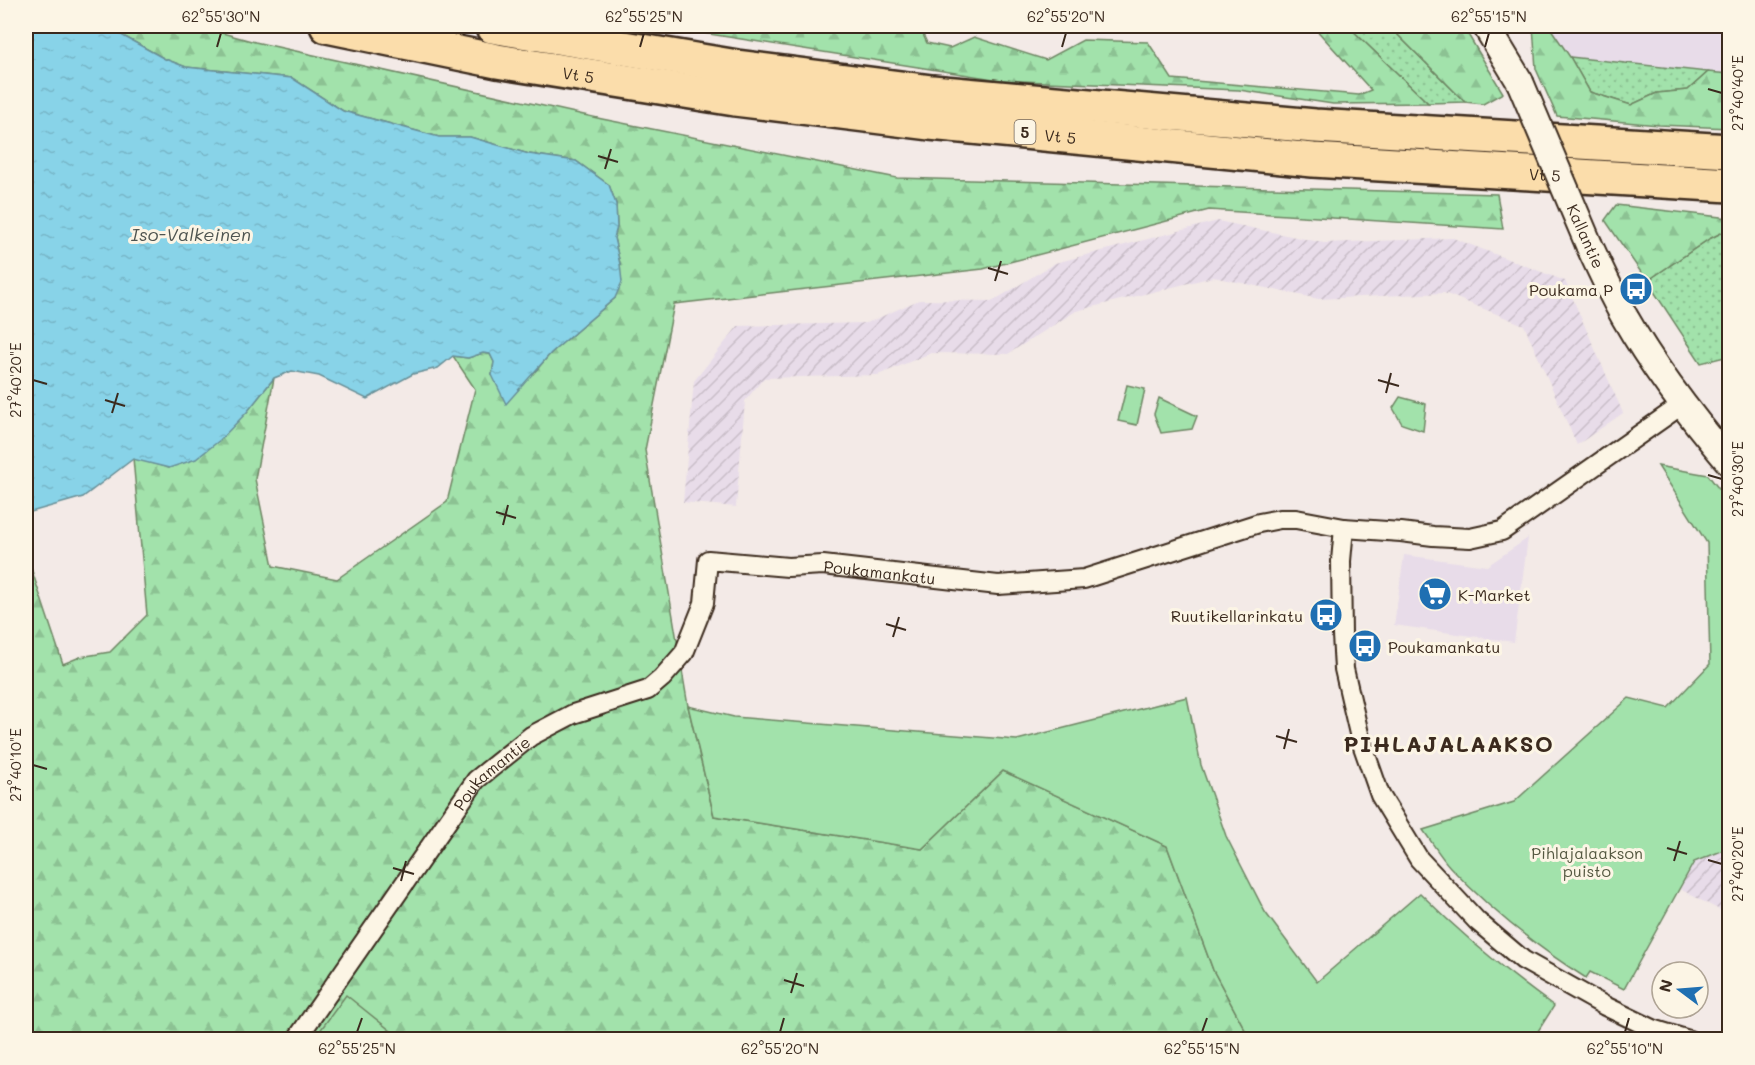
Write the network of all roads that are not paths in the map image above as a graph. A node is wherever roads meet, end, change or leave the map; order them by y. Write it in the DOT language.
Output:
graph roads {
  1 [pos="327,26"];
  2 [pos="492,26"];
  3 [pos="1486,26"];
  4 [pos="1730,151"];
  5 [pos="1730,185"];
  6 [pos="1683,404"];
  7 [pos="1730,463"];
  8 [pos="1344,528"];
  9 [pos="708,560"];
  10 [pos="296,1040"];
  11 [pos="1689,1040"];
  1 -- 5 [label="highway, Vt 5 / 5"];
  2 -- 4 [label="highway, Vt 5 / 5"];
  3 -- 6 [label="main road, Kallantie, bridge"];
  6 -- 7 [label="main road, Kallantie"];
  6 -- 8 [label="street, Poukamankatu"];
  8 -- 9 [label="street, Poukamankatu"];
  8 -- 11 [label="street"];
  9 -- 10 [label="street, Poukamantie"];
}
